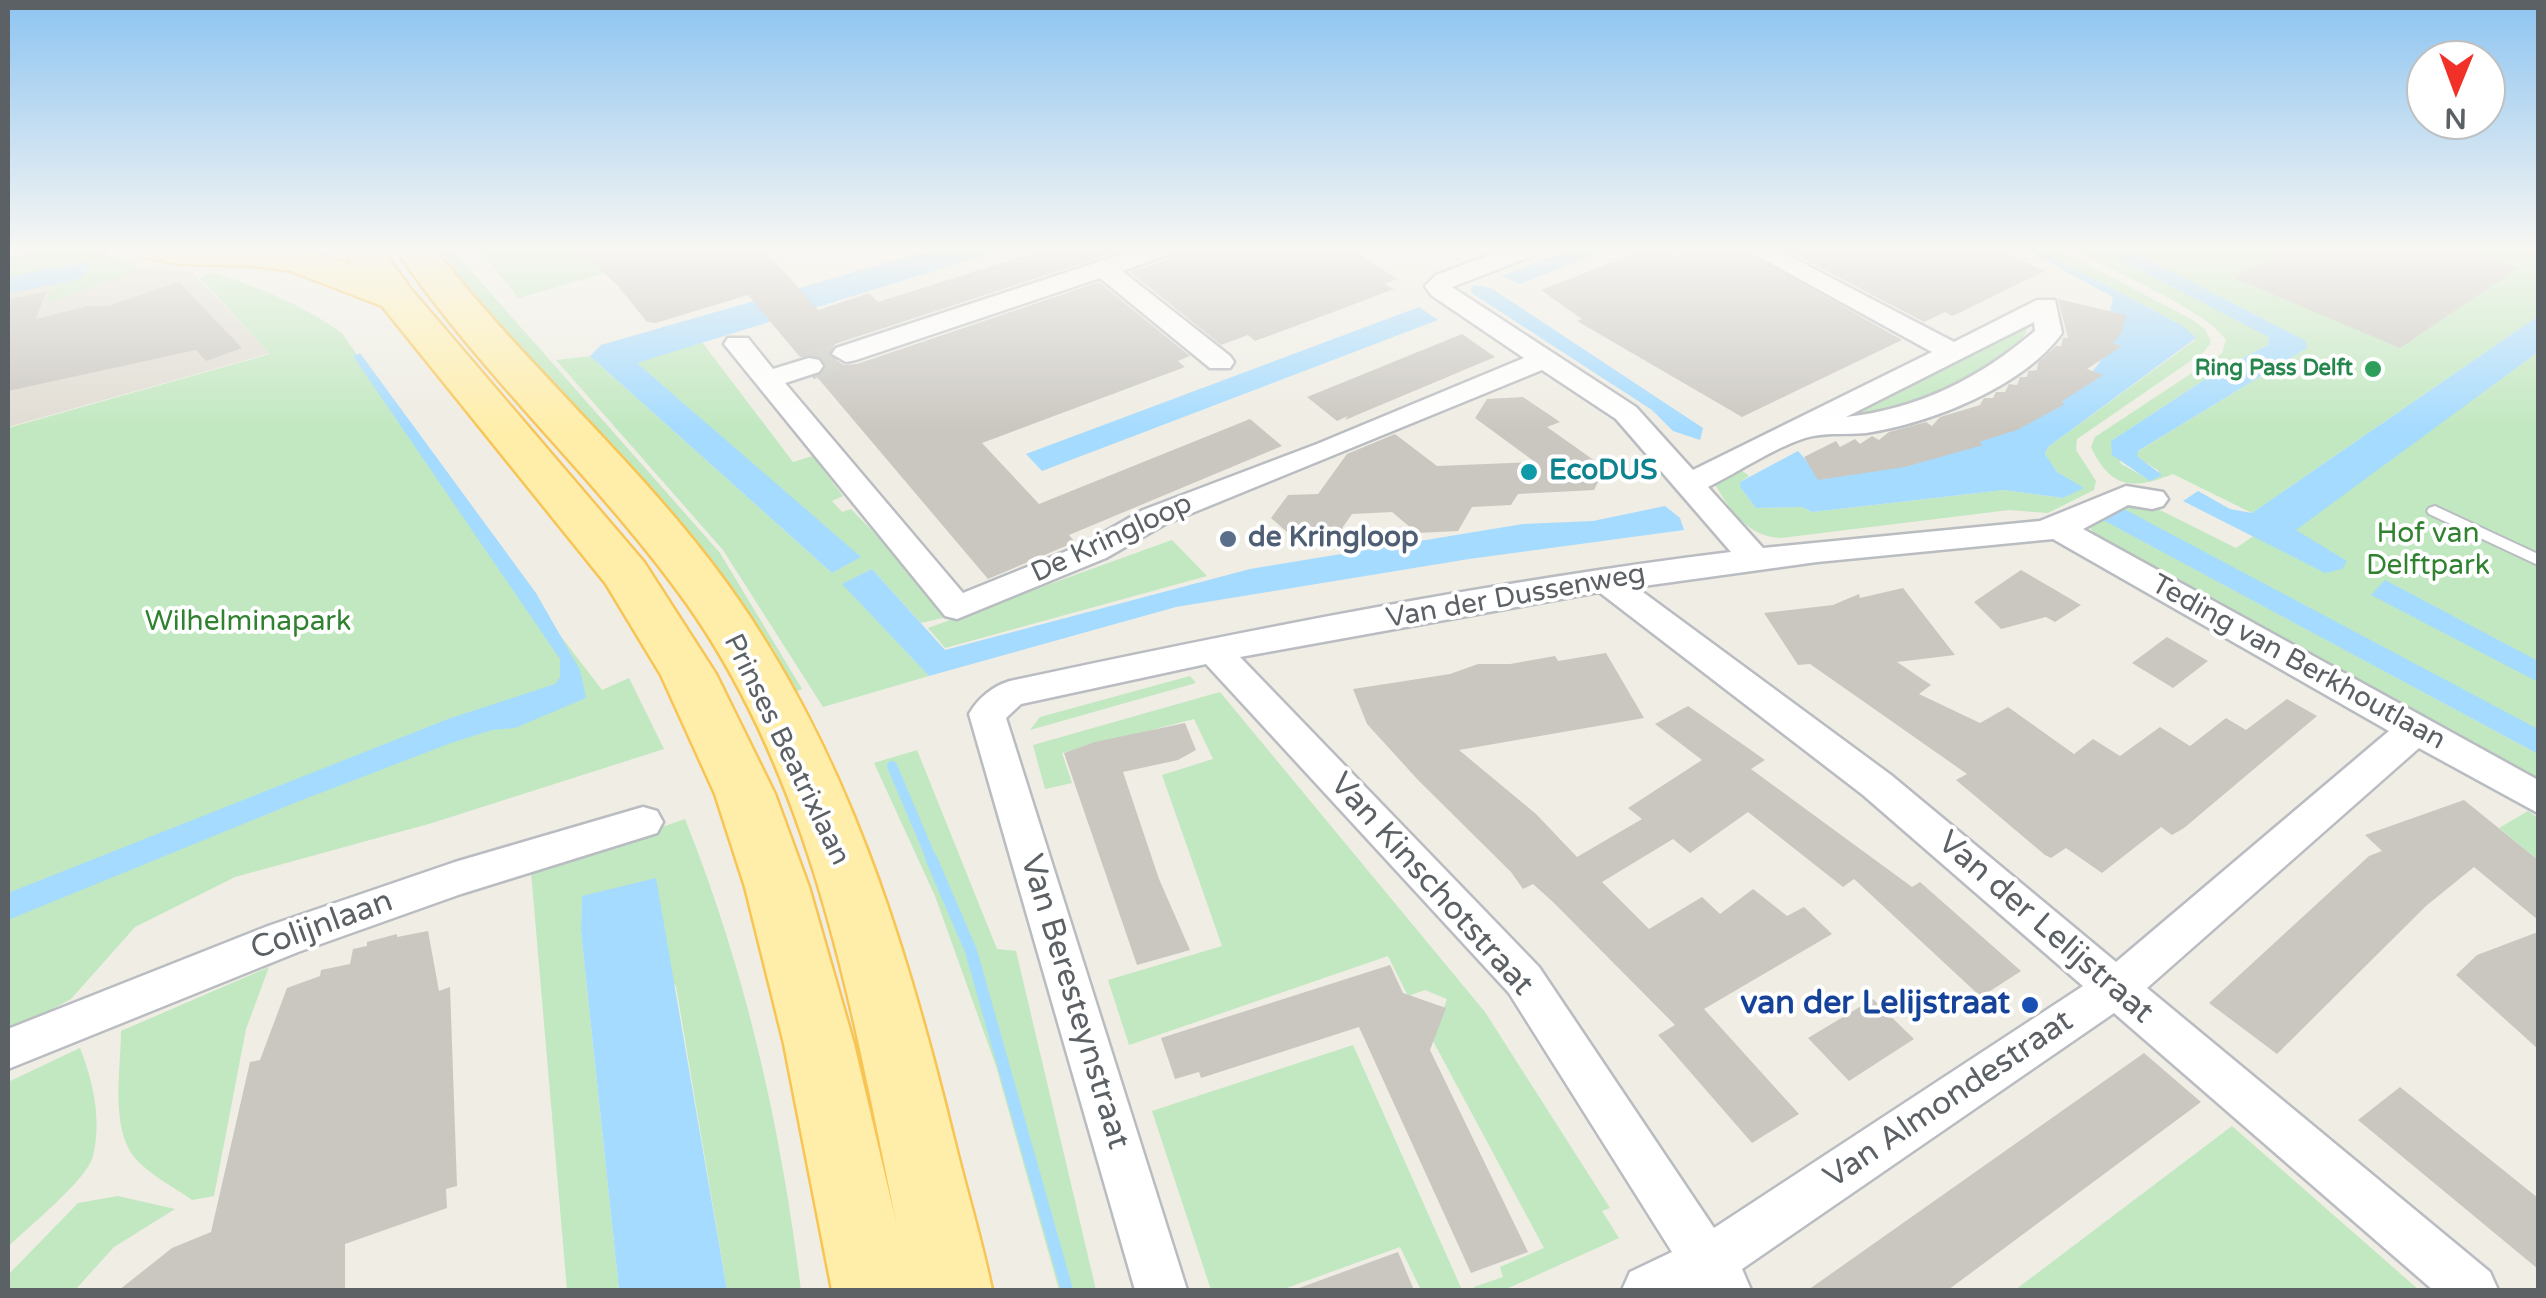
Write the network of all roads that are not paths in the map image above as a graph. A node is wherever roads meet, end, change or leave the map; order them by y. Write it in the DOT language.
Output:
graph roads {
  1 [pos="432,309"];
  2 [pos="449,309"];
  3 [pos="982,309"];
  4 [pos="1154,309"];
  5 [pos="1470,309"];
  6 [pos="1870,309"];
  7 [pos="2041,309"];
  8 [pos="2046,309"];
  9 [pos="738,344"];
  10 [pos="1953,352"];
  11 [pos="846,354"];
  12 [pos="1542,360"];
  13 [pos="1220,362"];
  14 [pos="808,366"];
  15 [pos="766,380"];
  16 [pos="1800,428"];
  17 [pos="1690,484"];
  18 [pos="2152,499"];
  19 [pos="2435,511"];
  20 [pos="2058,528"];
  21 [pos="1755,560"];
  22 [pos="2538,560"];
  23 [pos="1606,580"];
  24 [pos="1212,649"];
  25 [pos="987,714"];
  26 [pos="2415,730"];
  27 [pos="2538,798"];
  28 [pos="643,822"];
  29 [pos="2114,989"];
  30 [pos="8,1049"];
  31 [pos="1717,1276"];
  32 [pos="872,1290"];
  33 [pos="952,1290"];
  34 [pos="1161,1290"];
  35 [pos="1648,1290"];
  36 [pos="2472,1290"];
  1 -- 32 [label="main road, Prinses Beatrixlaan"];
  2 -- 33 [label="main road, Prinses Beatrixlaan"];
  3 -- 11 [label="street"];
  4 -- 13 [label="street"];
  5 -- 12 [label="street"];
  6 -- 10 [label="street"];
  7 -- 10 [label="street"];
  8 -- 16 [label="street"];
  9 -- 15 [label="street, De Kringloop"];
  10 -- 16 [label="street"];
  12 -- 15 [label="street, De Kringloop"];
  12 -- 17 [label="street"];
  14 -- 15 [label="street"];
  16 -- 17 [label="street"];
  17 -- 21 [label="street"];
  18 -- 20 [label="street"];
  19 -- 22 [label="lane"];
  20 -- 21 [label="street, Van der Dussenweg"];
  20 -- 26 [label="street, Teding van Berkhoutlaan"];
  21 -- 23 [label="street, Van der Dussenweg"];
  23 -- 24 [label="street, Van der Dussenweg"];
  23 -- 29 [label="street, Van der Lelijstraat"];
  24 -- 25 [label="street, Van der Dussenweg"];
  24 -- 31 [label="street, Van Kinschotstraat"];
  25 -- 34 [label="street, Van Beresteynstraat"];
  26 -- 27 [label="street, Teding van Berkhoutlaan"];
  26 -- 29 [label="street, Van Almondestraat"];
  28 -- 30 [label="street, Colijnlaan"];
  29 -- 31 [label="street, Van Almondestraat"];
  29 -- 36 [label="street, Van der Lelijstraat"];
  31 -- 35 [label="street, Van Almondestraat"];
}
